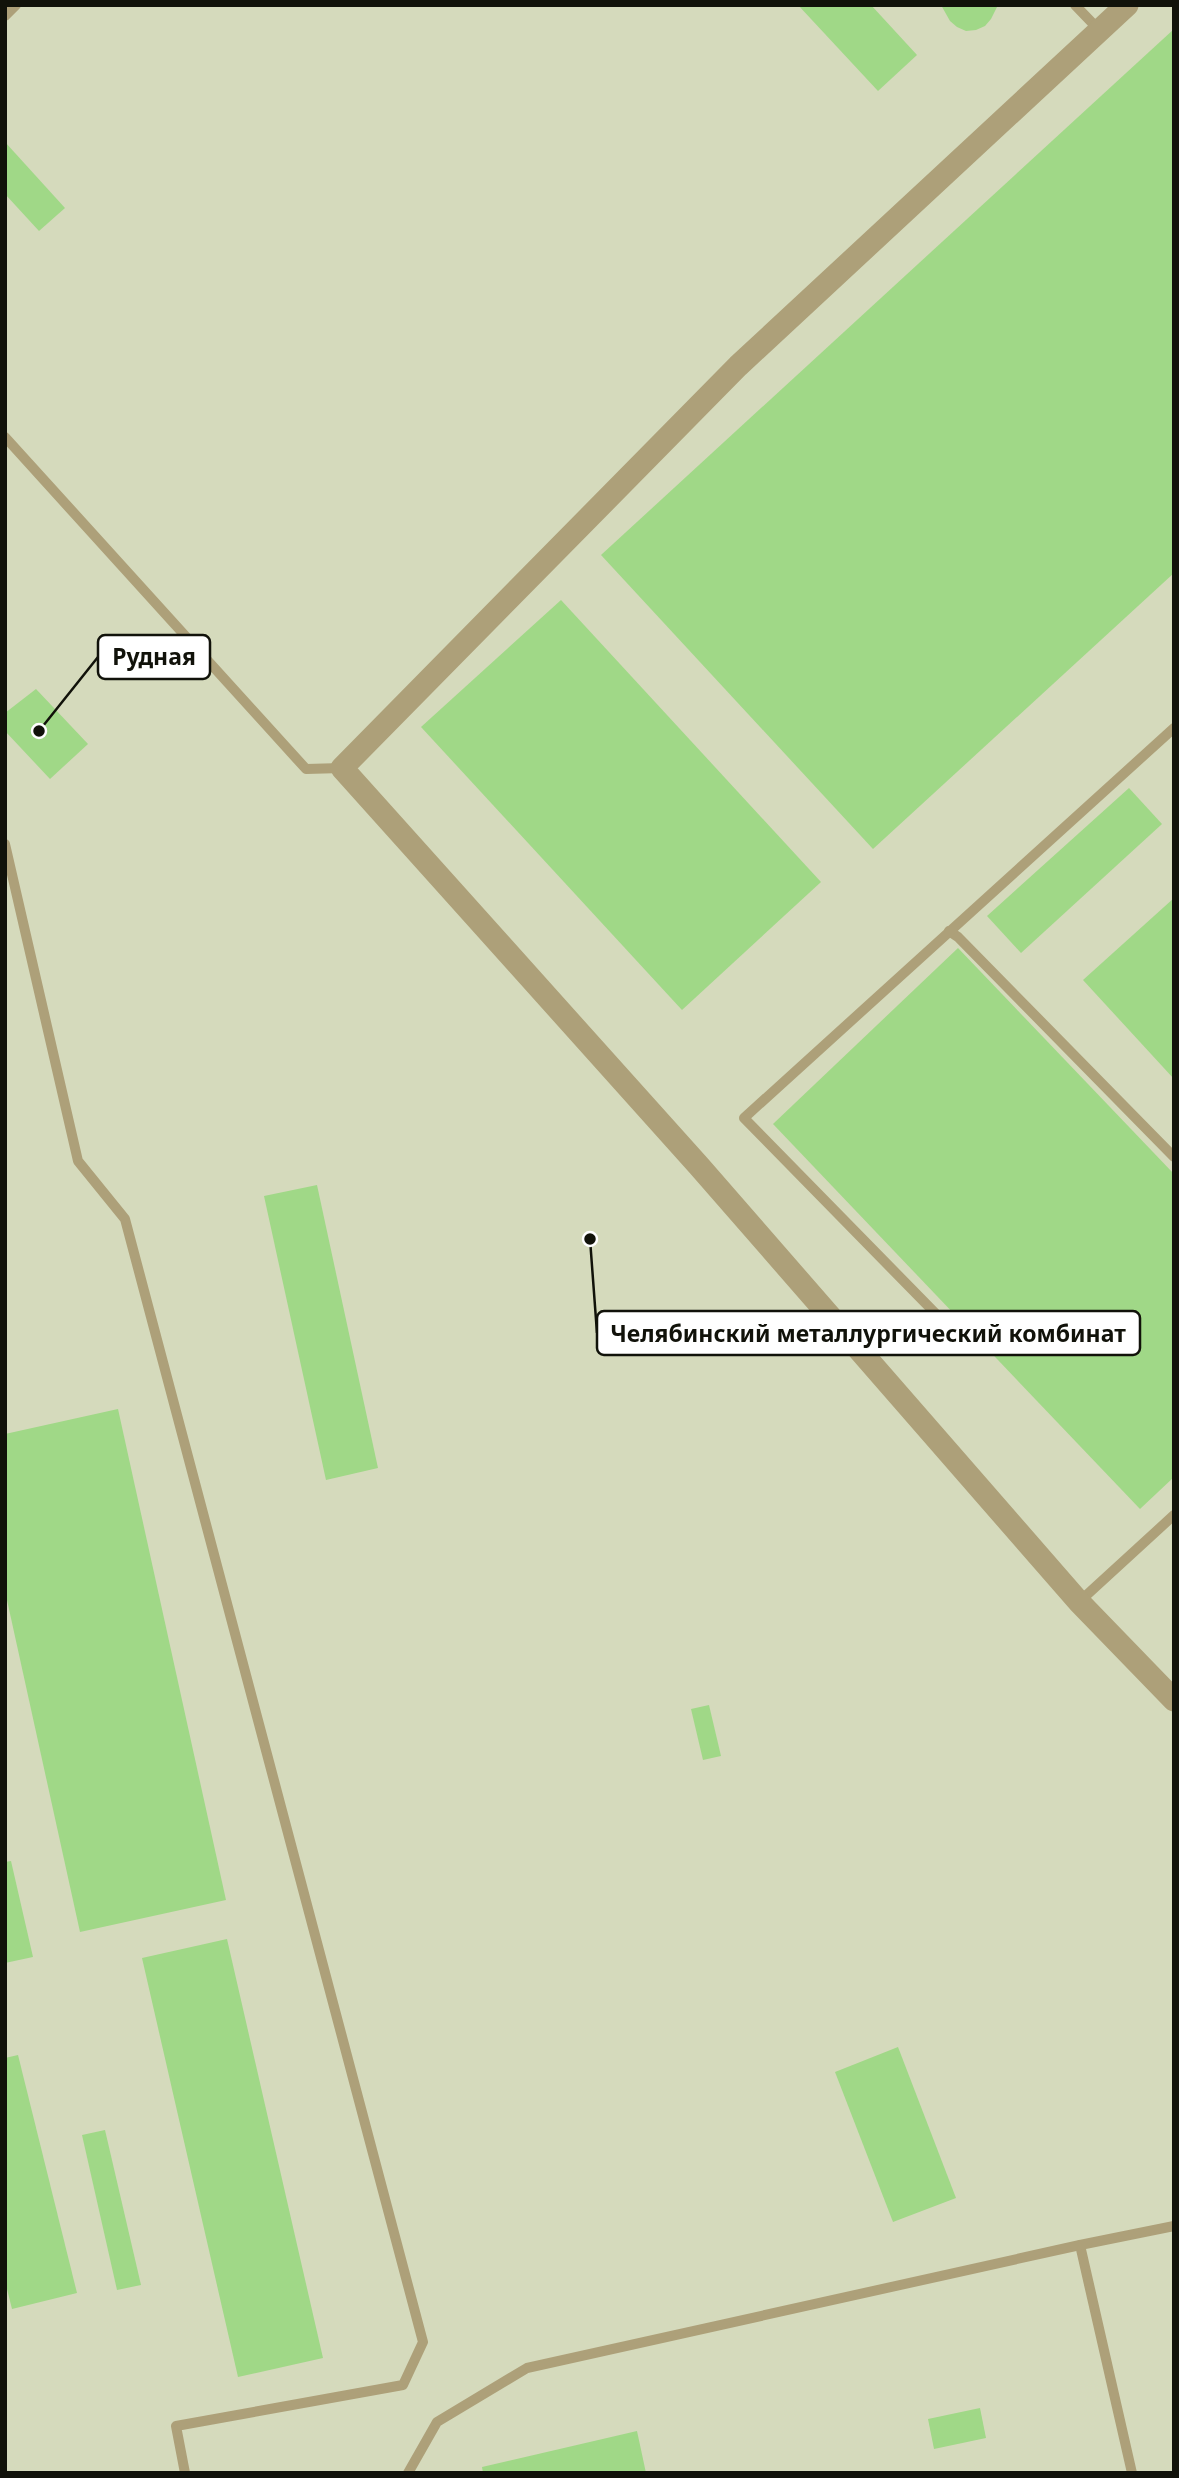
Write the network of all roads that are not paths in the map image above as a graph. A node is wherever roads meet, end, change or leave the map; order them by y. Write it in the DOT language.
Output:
graph roads {
  1 [pos="16,5"];
  2 [pos="1075,5"];
  3 [pos="1127,5"];
  4 [pos="5,16"];
  5 [pos="1100,31"];
  6 [pos="5,437"];
  7 [pos="1174,728"];
  8 [pos="342,768"];
  9 [pos="5,844"];
  10 [pos="949,931"];
  11 [pos="1174,1157"];
  12 [pos="939,1317"];
  13 [pos="1174,1515"];
  14 [pos="1079,1602"];
  15 [pos="1174,1700"];
  16 [pos="1174,2226"];
  17 [pos="1080,2245"];
  18 [pos="185,2473"];
  19 [pos="408,2473"];
  20 [pos="1132,2473"];
  1 -- 4 [label="lane"];
  2 -- 5 [label="lane"];
  3 -- 5 [label="street"];
  5 -- 8 [label="street"];
  6 -- 8 [label="lane"];
  7 -- 10 [label="lane"];
  8 -- 14 [label="street"];
  9 -- 18 [label="lane"];
  10 -- 11 [label="lane"];
  10 -- 12 [label="lane"];
  13 -- 14 [label="lane"];
  14 -- 15 [label="street"];
  16 -- 17 [label="lane"];
  17 -- 19 [label="lane"];
  17 -- 20 [label="lane"];
}
